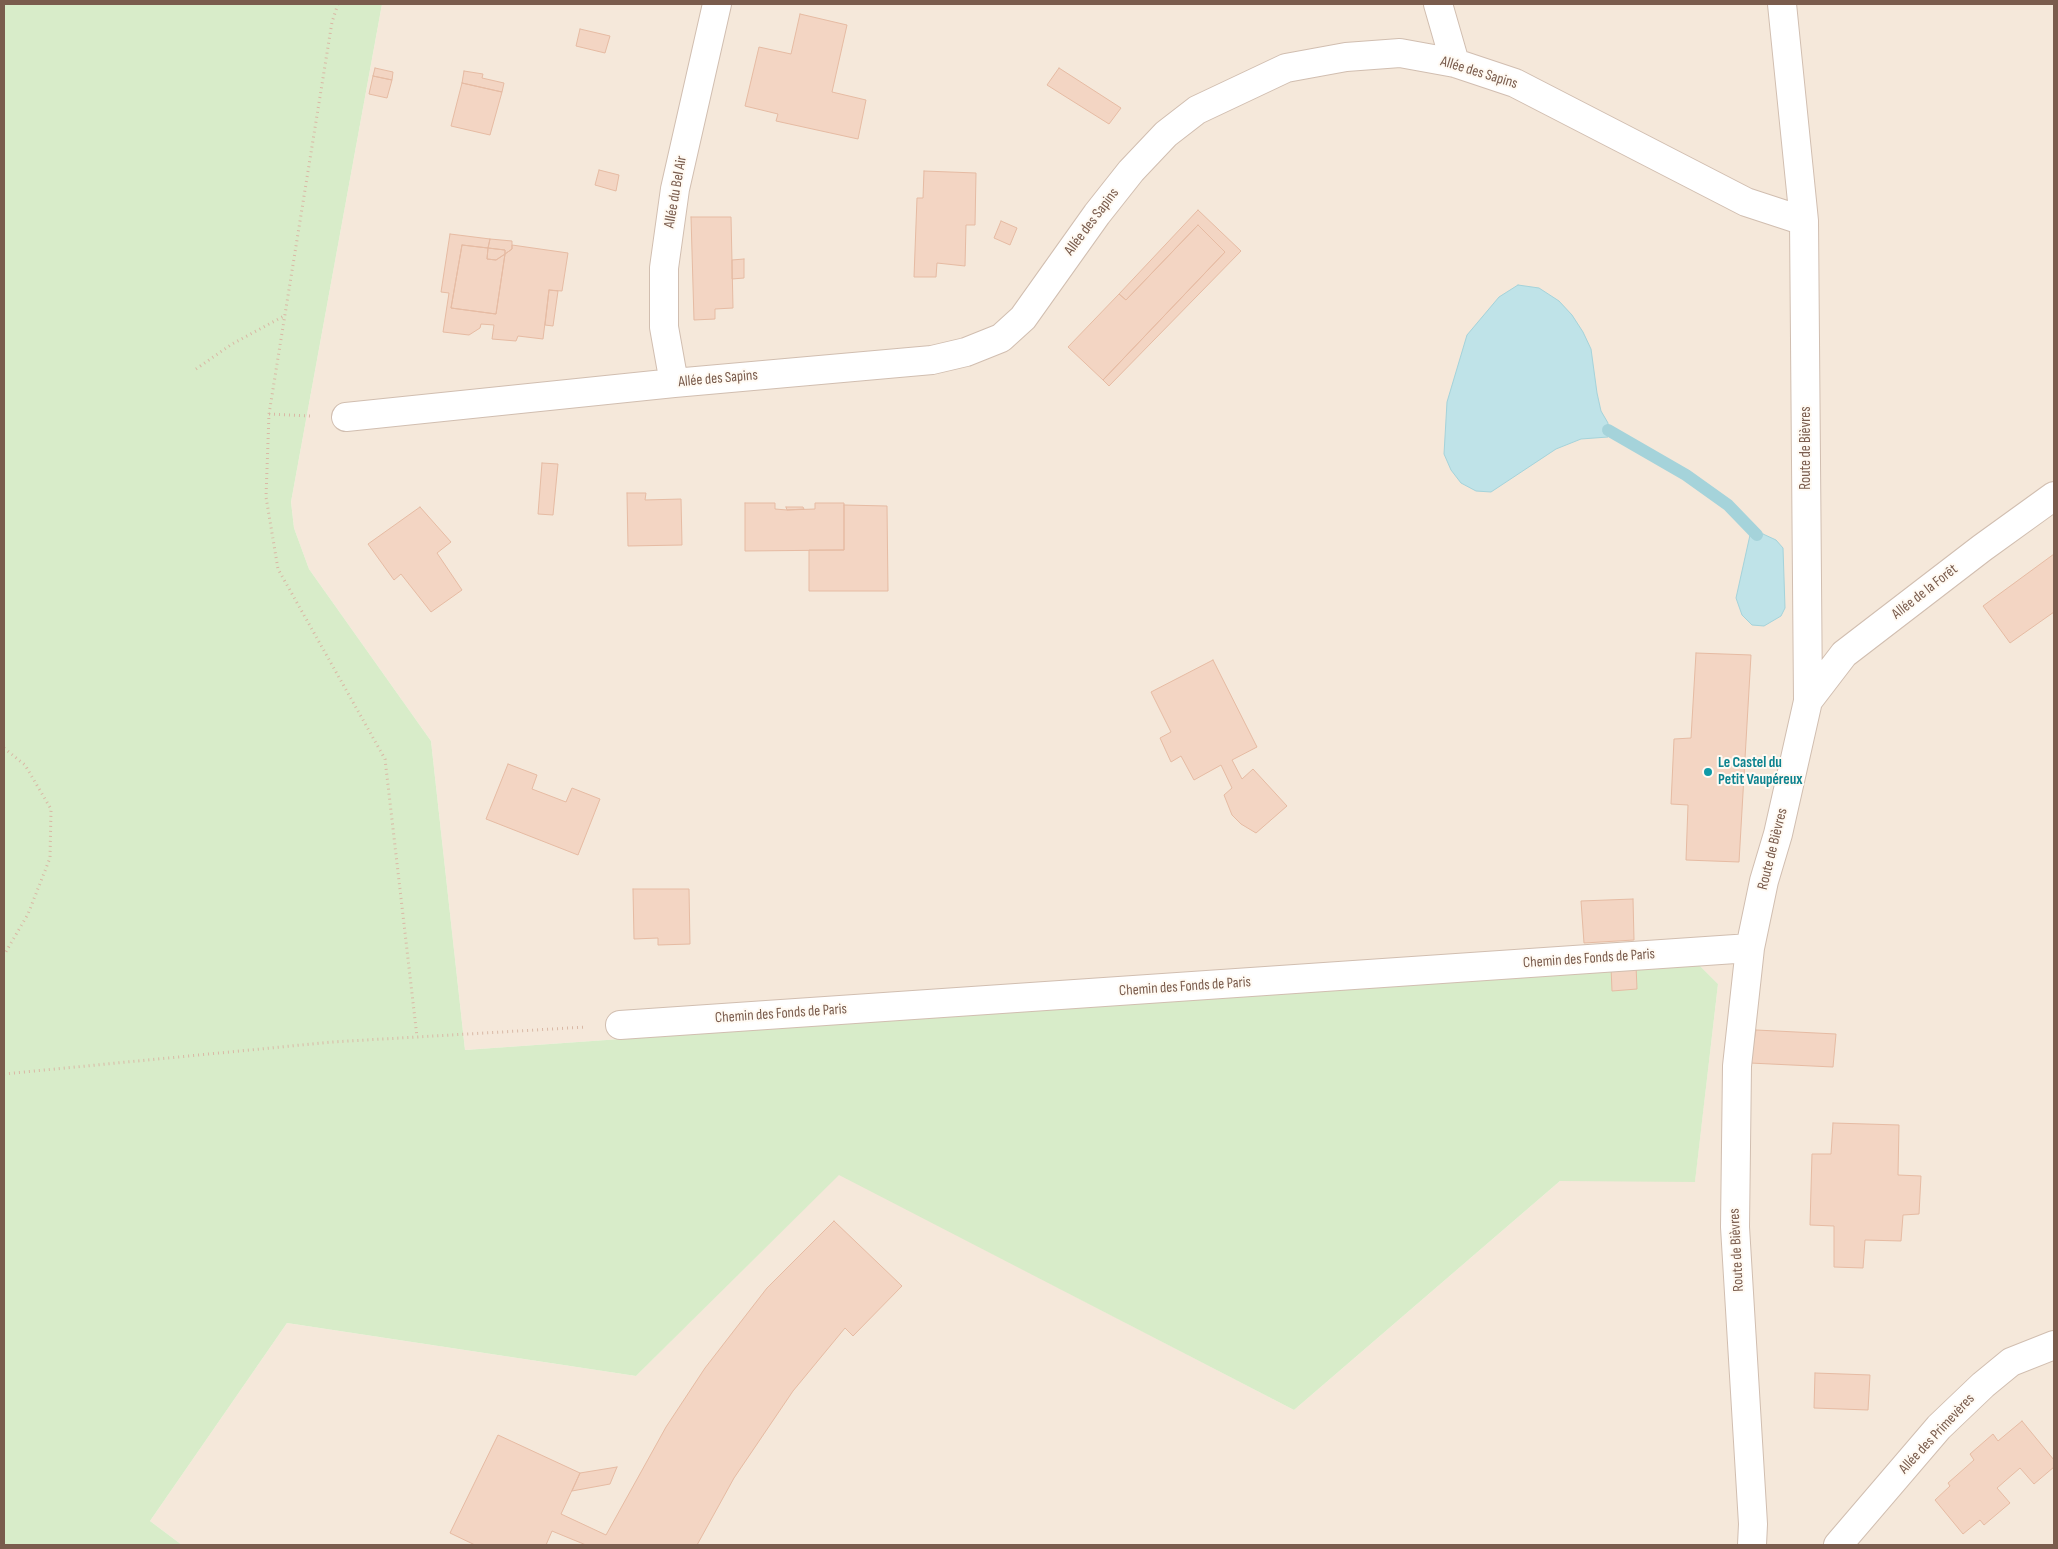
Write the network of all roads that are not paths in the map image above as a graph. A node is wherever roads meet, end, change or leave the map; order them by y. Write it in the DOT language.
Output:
graph roads {
  1 [pos="717,4"];
  2 [pos="1438,4"];
  3 [pos="1782,4"];
  4 [pos="1455,62"];
  5 [pos="1804,221"];
  6 [pos="674,383"];
  7 [pos="346,417"];
  8 [pos="2054,496"];
  9 [pos="1808,701"];
  10 [pos="1750,948"];
  11 [pos="620,1025"];
  12 [pos="2054,1346"];
  13 [pos="1752,1545"];
  14 [pos="1838,1545"];
  1 -- 6 [label="street, Allée du Bel Air"];
  2 -- 4 [label="street"];
  3 -- 5 [label="street, Route de Bièvres"];
  4 -- 5 [label="street, Allée des Sapins"];
  4 -- 6 [label="street, Allée des Sapins"];
  5 -- 9 [label="street, Route de Bièvres"];
  6 -- 7 [label="street, Allée des Sapins"];
  8 -- 9 [label="street, Allée de la Forêt"];
  9 -- 10 [label="street, Route de Bièvres"];
  10 -- 11 [label="street, Chemin des Fonds de Paris"];
  10 -- 13 [label="street, Route de Bièvres"];
  12 -- 14 [label="street, Allée des Primevères"];
}
